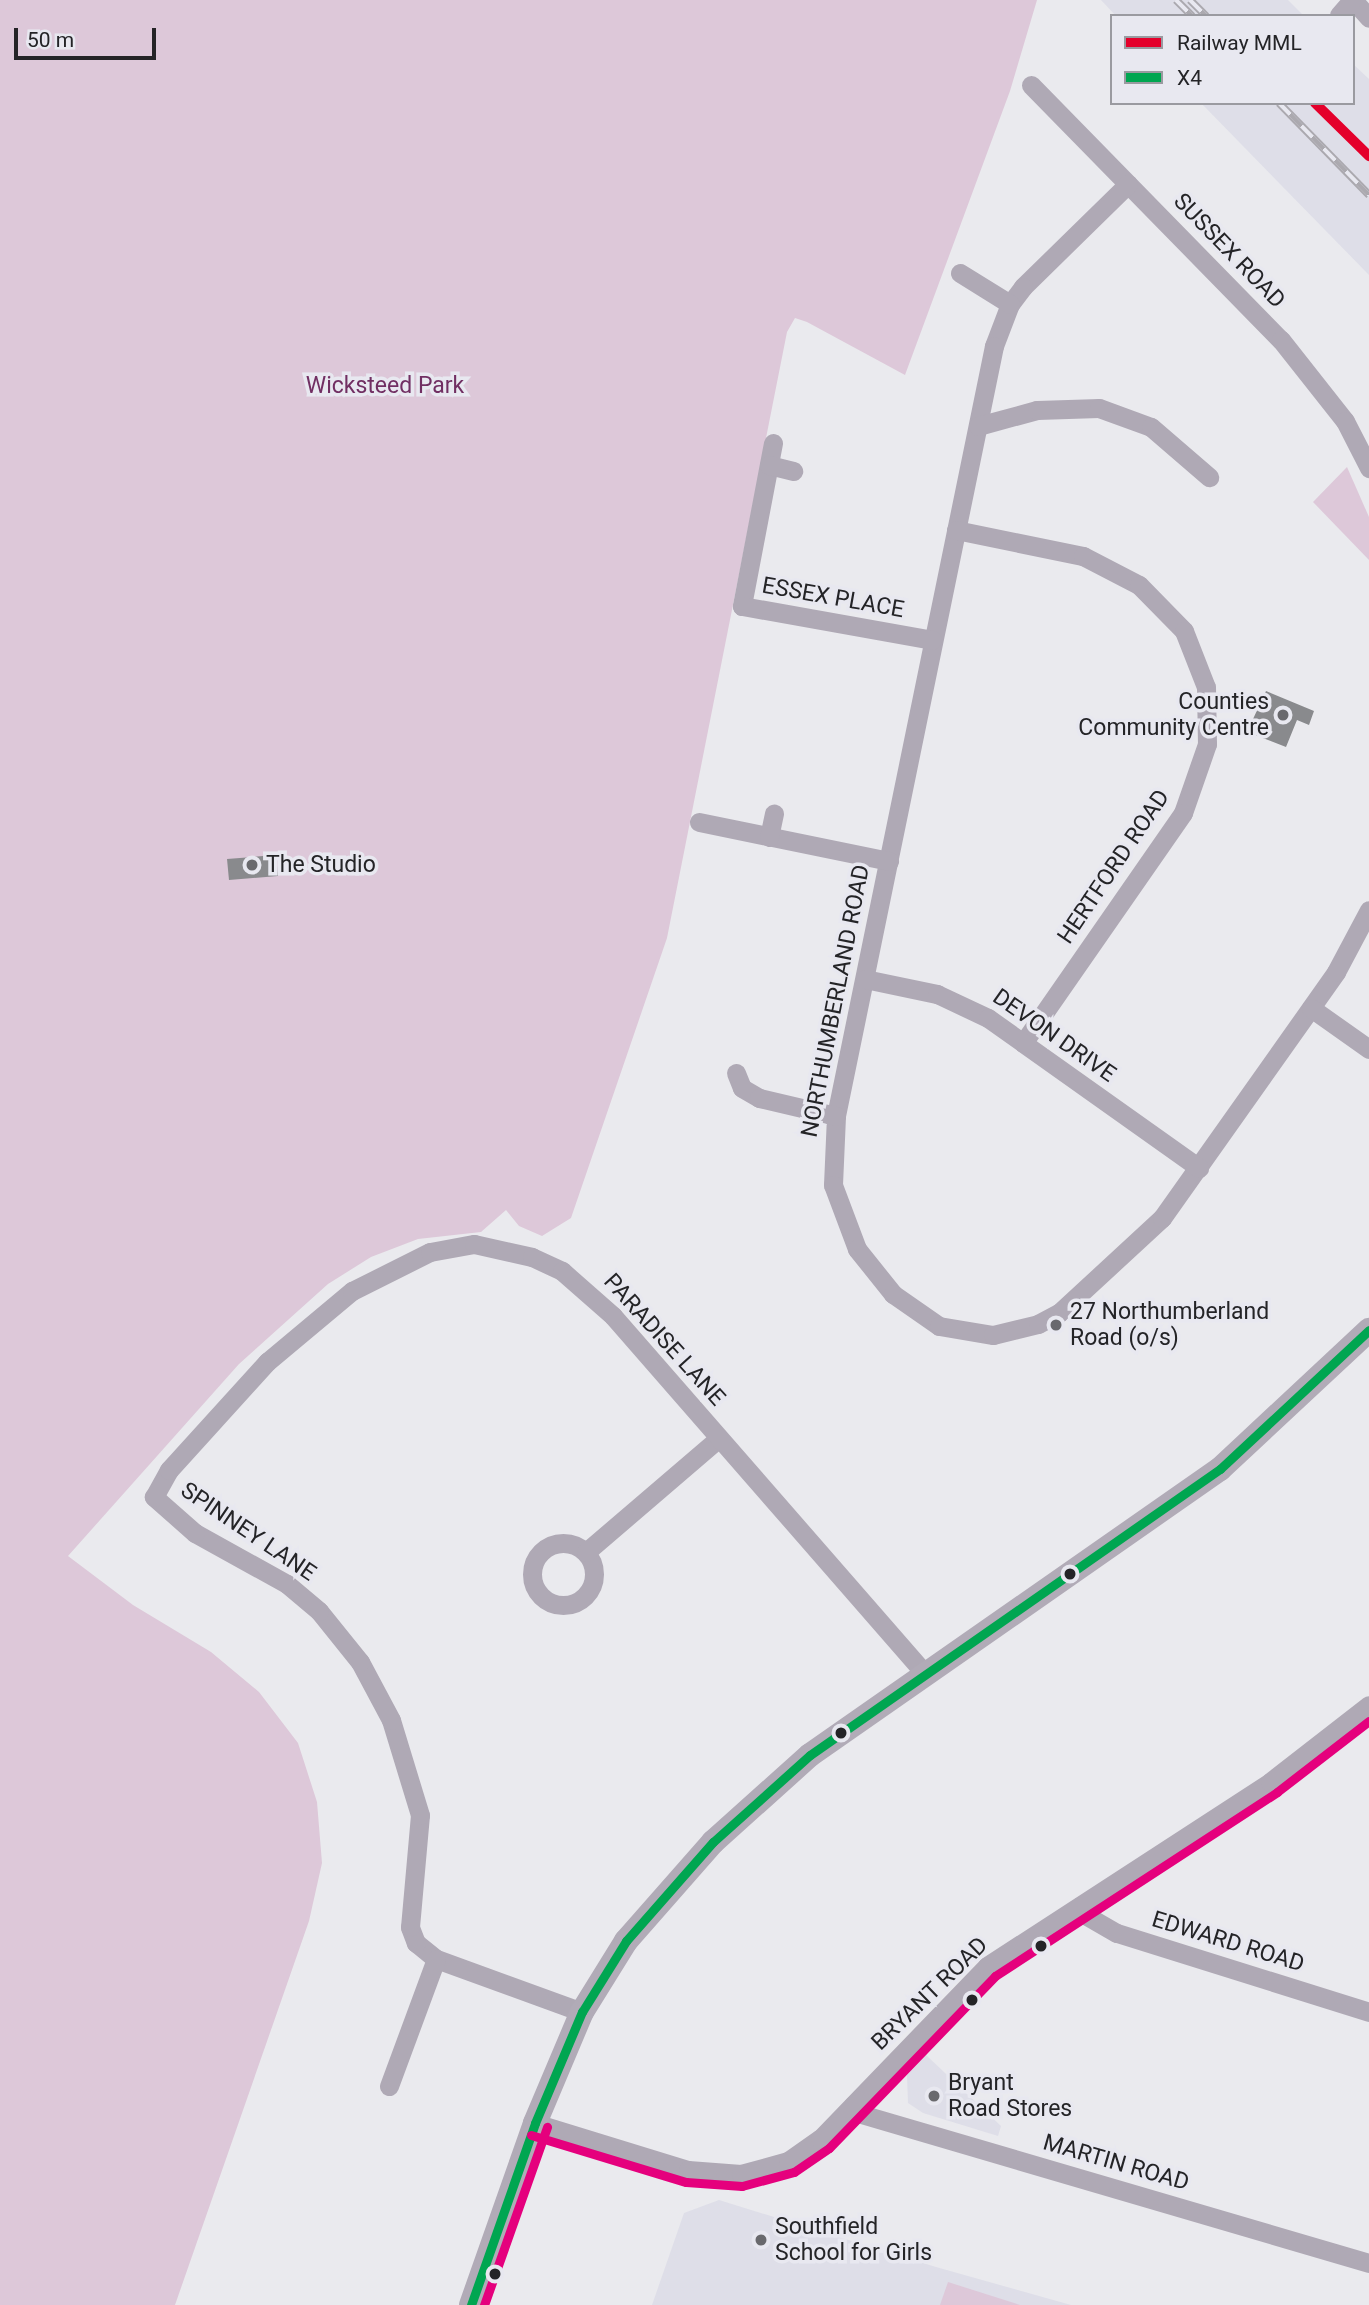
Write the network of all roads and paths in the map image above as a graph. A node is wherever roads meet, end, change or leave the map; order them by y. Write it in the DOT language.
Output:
graph roads {
  1 [pos="1348,5"];
  2 [pos="1369,18"];
  3 [pos="1031,85"];
  4 [pos="1128,184"];
  5 [pos="960,273"];
  6 [pos="1010,304"];
  7 [pos="978,426"];
  8 [pos="773,443"];
  9 [pos="769,465"];
  10 [pos="1369,468"];
  11 [pos="793,471"];
  12 [pos="1209,477"];
  13 [pos="956,530"];
  14 [pos="932,640"];
  15 [pos="774,814"];
  16 [pos="699,822"];
  17 [pos="769,837"];
  18 [pos="889,862"];
  19 [pos="1369,910"];
  20 [pos="865,979"];
  21 [pos="1311,1008"];
  22 [pos="1023,1043"];
  23 [pos="1369,1049"];
  24 [pos="736,1073"];
  25 [pos="836,1116"];
  26 [pos="1199,1168"];
  27 [pos="1369,1330"];
  28 [pos="719,1438"];
  29 [pos="154,1497"];
  30 [pos="586,1552"];
  31 [pos="925,1674"];
  32 [pos="1369,1705"];
  33 [pos="1080,1906"];
  34 [pos="436,1959"];
  35 [pos="582,2012"];
  36 [pos="1369,2012"];
  37 [pos="389,2086"];
  38 [pos="853,2105"];
  39 [pos="535,2123"];
  40 [pos="1369,2263"];
  41 [pos="471,2305"];
  1 -- 2 [label="street"];
  3 -- 4 [label="street, SUSSEX ROAD"];
  4 -- 6 [label="street, NORTHUMBERLAND ROAD"];
  4 -- 10 [label="street, SUSSEX ROAD"];
  5 -- 6 [label="street"];
  6 -- 7 [label="street, NORTHUMBERLAND ROAD"];
  7 -- 12 [label="street"];
  7 -- 13 [label="street, NORTHUMBERLAND ROAD"];
  8 -- 9 [label="street, ESSEX PLACE"];
  9 -- 11 [label="street"];
  9 -- 14 [label="street, ESSEX PLACE"];
  13 -- 14 [label="street, NORTHUMBERLAND ROAD"];
  13 -- 22 [label="street, HERTFORD ROAD"];
  14 -- 18 [label="street, NORTHUMBERLAND ROAD"];
  15 -- 17 [label="street"];
  16 -- 17 [label="street"];
  17 -- 18 [label="street"];
  18 -- 20 [label="street, NORTHUMBERLAND ROAD"];
  19 -- 21 [label="street"];
  20 -- 22 [label="street, DEVON DRIVE"];
  20 -- 25 [label="street, NORTHUMBERLAND ROAD"];
  21 -- 23 [label="street"];
  21 -- 26 [label="street, NORTHUMBERLAND ROAD"];
  22 -- 26 [label="street, DEVON DRIVE"];
  24 -- 25 [label="street"];
  25 -- 26 [label="street, NORTHUMBERLAND ROAD"];
  27 -- 31 [label="main road"];
  28 -- 29 [label="street, PARADISE LANE"];
  28 -- 30 [label="street"];
  28 -- 31 [label="street, PARADISE LANE"];
  29 -- 34 [label="street, SPINNEY LANE"];
  31 -- 35 [label="main road"];
  32 -- 33 [label="street, BRYANT ROAD"];
  33 -- 36 [label="street, EDWARD ROAD"];
  33 -- 38 [label="street, BRYANT ROAD"];
  34 -- 35 [label="street, SPINNEY LANE"];
  34 -- 37 [label="street"];
  35 -- 39 [label="main road"];
  38 -- 39 [label="street, BRYANT ROAD"];
  38 -- 40 [label="street, MARTIN ROAD"];
  39 -- 41 [label="main road"];
}
